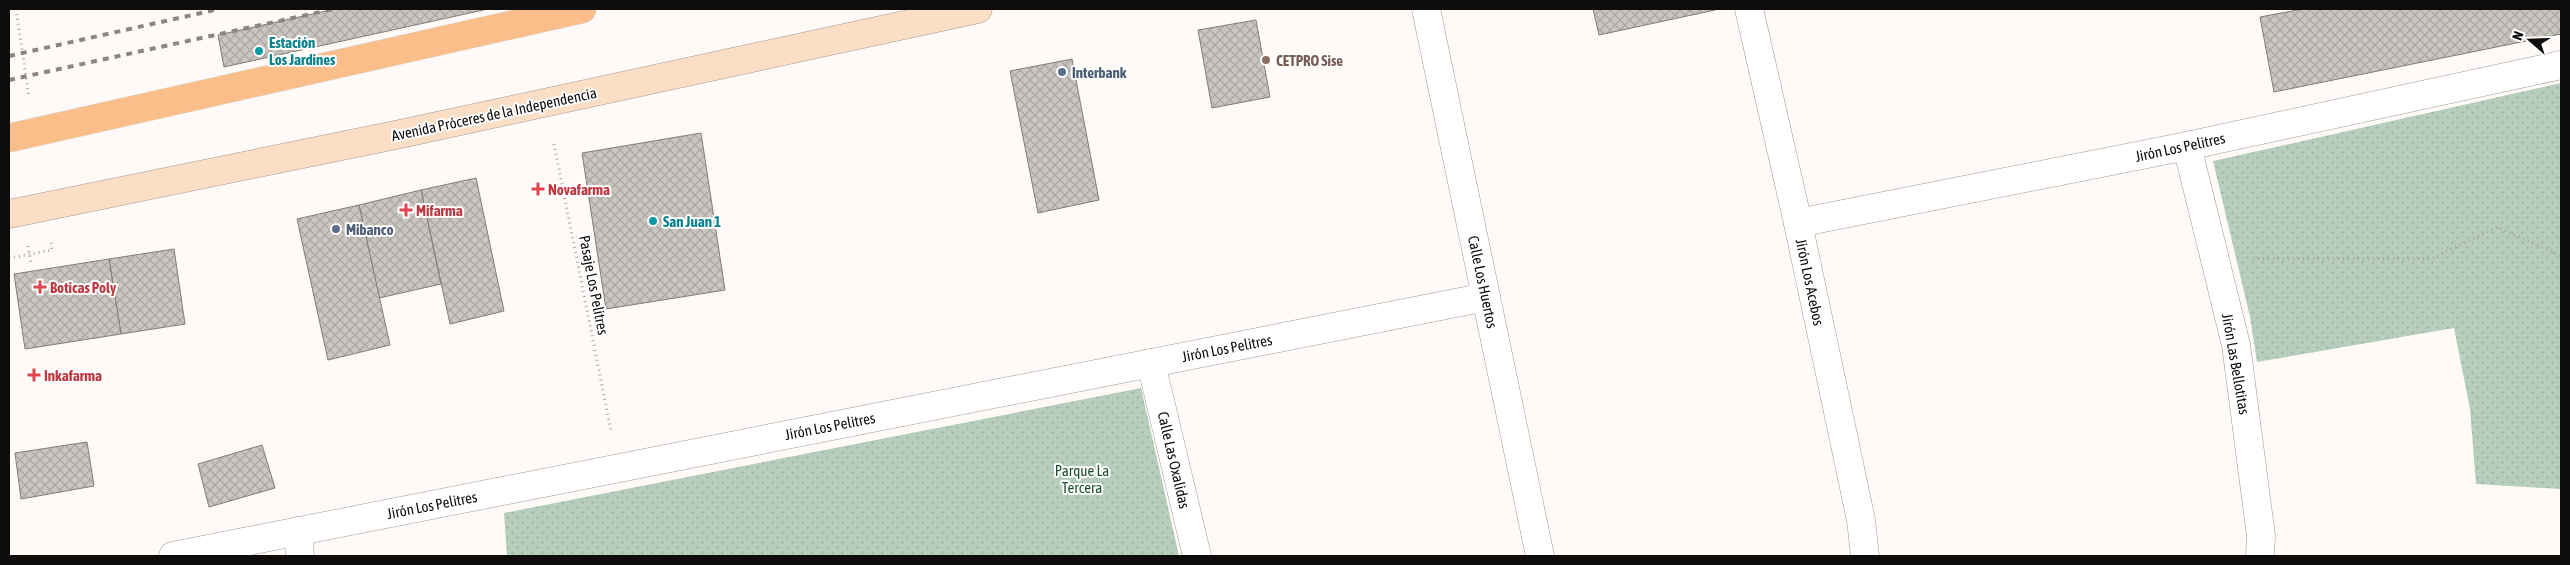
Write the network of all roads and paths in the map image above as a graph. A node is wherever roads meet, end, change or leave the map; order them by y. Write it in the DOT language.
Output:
graph roads {
  1 [pos="582,9"];
  2 [pos="978,9"];
  3 [pos="1426,9"];
  4 [pos="1749,9"];
  5 [pos="2561,64"];
  6 [pos="9,138"];
  7 [pos="554,144"];
  8 [pos="2186,146"];
  9 [pos="9,214"];
  10 [pos="1798,223"];
  11 [pos="27,244"];
  12 [pos="52,250"];
  13 [pos="29,254"];
  14 [pos="2561,256"];
  15 [pos="9,258"];
  16 [pos="2215,260"];
  17 [pos="31,263"];
  18 [pos="1486,296"];
  19 [pos="1151,363"];
  20 [pos="611,431"];
  21 [pos="299,544"];
  22 [pos="173,556"];
  23 [pos="1197,556"];
  24 [pos="1540,556"];
  25 [pos="1865,556"];
  26 [pos="2260,556"];
  1 -- 6 [label="main road"];
  2 -- 9 [label="main road, Avenida Próceres de la Independencia"];
  3 -- 18 [label="street, Calle Los Huertos"];
  4 -- 10 [label="street, Jirón Los Acebos"];
  5 -- 8 [label="street, Jirón Los Pelitres"];
  7 -- 20 [label="path, Pasaje Los Pelitres"];
  8 -- 10 [label="street, Jirón Los Pelitres"];
  8 -- 16 [label="street, Jirón Las Bellotitas"];
  10 -- 25 [label="street, Jirón Los Acebos"];
  11 -- 13 [label="path"];
  12 -- 13 [label="path"];
  13 -- 15 [label="path"];
  13 -- 17 [label="path"];
  14 -- 16 [label="path"];
  16 -- 26 [label="street, Jirón Las Bellotitas"];
  18 -- 19 [label="street, Jirón Los Pelitres"];
  18 -- 24 [label="street, Calle Los Huertos"];
  19 -- 21 [label="street, Jirón Los Pelitres"];
  19 -- 23 [label="street, Calle Las Oxalidas"];
  21 -- 22 [label="street, Jirón Los Pelitres"];
}
